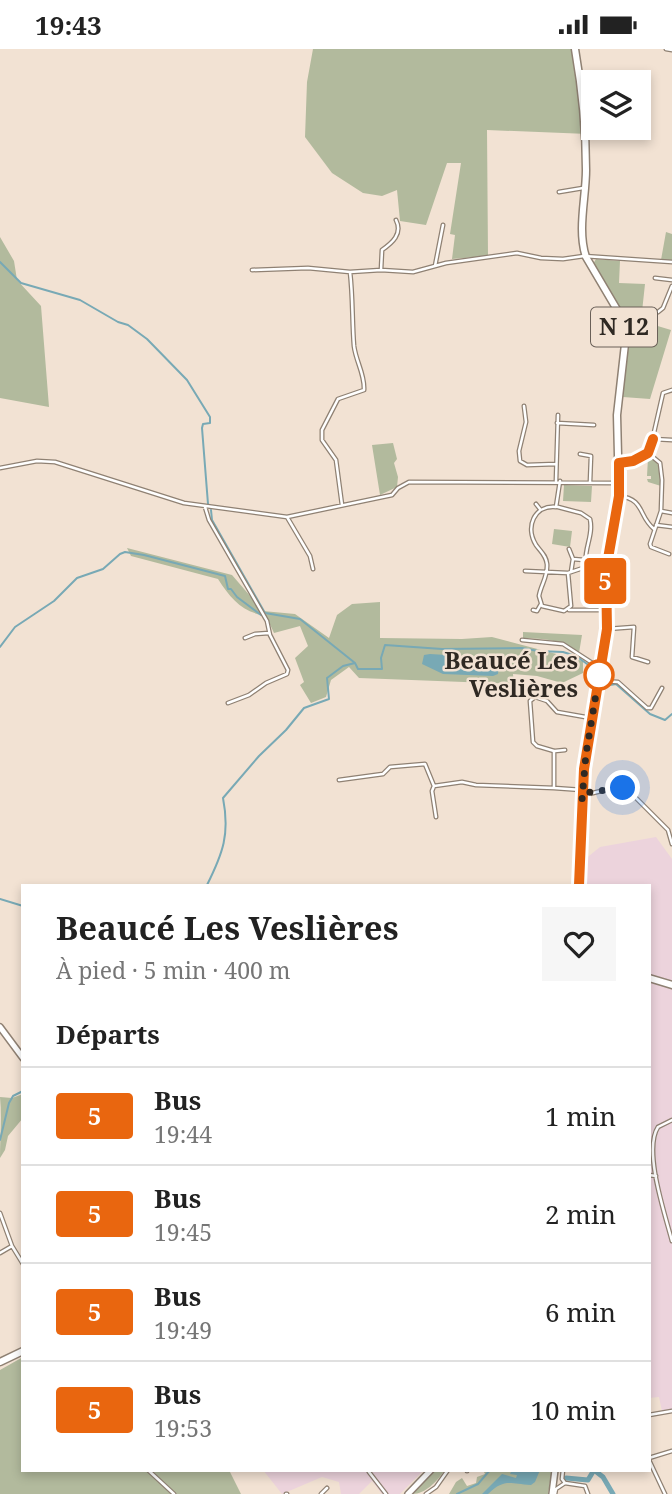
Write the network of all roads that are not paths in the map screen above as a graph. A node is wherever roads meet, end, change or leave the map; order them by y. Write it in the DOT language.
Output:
graph roads {
  1 [pos="575,49"];
  2 [pos="666,49"];
  3 [pos="672,50"];
  4 [pos="586,187"];
  5 [pos="559,192"];
  6 [pos="396,221"];
  7 [pos="443,225"];
  8 [pos="586,257"];
  9 [pos="672,262"];
  10 [pos="435,266"];
  11 [pos="252,270"];
  12 [pos="380,270"];
  13 [pos="350,272"];
  14 [pos="655,278"];
  15 [pos="672,280"];
  16 [pos="672,286"];
  17 [pos="658,312"];
  18 [pos="672,390"];
  19 [pos="524,406"];
  20 [pos="558,415"];
  21 [pos="557,423"];
  22 [pos="593,425"];
  23 [pos="653,439"];
  24 [pos="672,440"];
  25 [pos="648,453"];
  26 [pos="580,454"];
  27 [pos="619,463"];
  28 [pos="556,464"];
  29 [pos="0,468"];
  30 [pos="558,481"];
  31 [pos="590,482"];
  32 [pos="620,483"];
  33 [pos="619,496"];
  34 [pos="536,504"];
  35 [pos="342,505"];
  36 [pos="205,507"];
  37 [pos="556,507"];
  38 [pos="540,509"];
  39 [pos="661,511"];
  40 [pos="672,513"];
  41 [pos="287,517"];
  42 [pos="655,527"];
  43 [pos="672,527"];
  44 [pos="569,549"];
  45 [pos="669,554"];
  46 [pos="573,559"];
  47 [pos="585,560"];
  48 [pos="586,566"];
  49 [pos="313,569"];
  50 [pos="606,570"];
  51 [pos="526,571"];
  52 [pos="547,572"];
  53 [pos="569,573"];
  54 [pos="541,604"];
  55 [pos="533,610"];
  56 [pos="568,610"];
  57 [pos="607,610"];
  58 [pos="607,629"];
  59 [pos="269,633"];
  60 [pos="245,638"];
  61 [pos="522,640"];
  62 [pos="649,662"];
  63 [pos="600,668"];
  64 [pos="598,682"];
  65 [pos="662,688"];
  66 [pos="228,703"];
  67 [pos="591,718"];
  68 [pos="565,750"];
  69 [pos="554,751"];
  70 [pos="339,781"];
  71 [pos="434,786"];
  72 [pos="554,788"];
  73 [pos="582,790"];
  74 [pos="582,800"];
  75 [pos="436,817"];
  76 [pos="672,844"];
  77 [pos="579,884"];
  78 [pos="651,979"];
  79 [pos="672,985"];
  80 [pos="0,1027"];
  81 [pos="21,1055"];
  82 [pos="672,1120"];
  83 [pos="651,1175"];
  84 [pos="656,1176"];
  85 [pos="0,1213"];
  86 [pos="672,1241"];
  87 [pos="12,1246"];
  88 [pos="0,1253"];
  89 [pos="21,1261"];
  90 [pos="21,1352"];
  91 [pos="0,1362"];
  92 [pos="672,1411"];
  93 [pos="651,1415"];
  94 [pos="672,1451"];
  95 [pos="651,1458"];
  96 [pos="651,1464"];
  97 [pos="150,1472"];
  98 [pos="369,1472"];
  99 [pos="428,1472"];
  100 [pos="446,1472"];
  101 [pos="555,1472"];
  102 [pos="563,1472"];
  103 [pos="565,1483"];
  104 [pos="327,1488"];
  105 [pos="409,1493"];
  106 [pos="174,1494"];
  107 [pos="321,1494"];
  108 [pos="386,1494"];
  109 [pos="426,1494"];
  110 [pos="553,1494"];
  111 [pos="588,1494"];
  112 [pos="664,1494"];
  1 -- 4 [label="main road, N 12"];
  2 -- 3 [label="street"];
  4 -- 5 [label="street"];
  4 -- 8 [label="main road, N 12"];
  6 -- 12 [label="street"];
  7 -- 10 [label="street"];
  8 -- 9 [label="street"];
  8 -- 10 [label="street"];
  8 -- 27 [label="main road, N 12"];
  10 -- 12 [label="street"];
  11 -- 13 [label="street"];
  12 -- 13 [label="street"];
  13 -- 35 [label="street"];
  14 -- 15 [label="street"];
  16 -- 17 [label="street"];
  18 -- 23 [label="street"];
  19 -- 28 [label="street"];
  20 -- 21 [label="street"];
  21 -- 22 [label="street"];
  21 -- 28 [label="street"];
  23 -- 24 [label="street"];
  23 -- 25 [label="street"];
  25 -- 27 [label="street"];
  25 -- 39 [label="street"];
  26 -- 31 [label="street"];
  27 -- 32 [label="main road, N 12"];
  28 -- 30 [label="street"];
  29 -- 36 [label="street"];
  30 -- 31 [label="street"];
  30 -- 35 [label="street"];
  30 -- 37 [label="street"];
  31 -- 32 [label="street"];
  32 -- 33 [label="main road, N 12"];
  33 -- 42 [label="street"];
  33 -- 50 [label="main road, N 12"];
  34 -- 38 [label="street"];
  35 -- 41 [label="street"];
  36 -- 41 [label="street"];
  36 -- 59 [label="street"];
  37 -- 38 [label="street"];
  37 -- 47 [label="street"];
  38 -- 52 [label="street"];
  39 -- 40 [label="street"];
  39 -- 42 [label="street"];
  41 -- 49 [label="street"];
  42 -- 43 [label="street"];
  42 -- 45 [label="street"];
  44 -- 46 [label="street"];
  46 -- 47 [label="street"];
  46 -- 53 [label="street"];
  47 -- 48 [label="street"];
  48 -- 50 [label="street"];
  48 -- 53 [label="street"];
  50 -- 57 [label="main road, N 12"];
  51 -- 52 [label="street"];
  52 -- 53 [label="street"];
  52 -- 54 [label="street"];
  53 -- 56 [label="street"];
  54 -- 55 [label="street"];
  54 -- 56 [label="street"];
  56 -- 57 [label="street"];
  57 -- 58 [label="main road, N 12"];
  58 -- 62 [label="street"];
  58 -- 63 [label="main road, N 12"];
  59 -- 60 [label="street"];
  59 -- 66 [label="street"];
  61 -- 63 [label="street"];
  63 -- 64 [label="main road, N 12"];
  64 -- 65 [label="street"];
  64 -- 67 [label="main road, N 12"];
  67 -- 69 [label="street"];
  67 -- 73 [label="main road, N 12"];
  68 -- 69 [label="street"];
  69 -- 72 [label="street"];
  70 -- 71 [label="street"];
  71 -- 72 [label="street"];
  71 -- 75 [label="street"];
  72 -- 73 [label="street"];
  73 -- 74 [label="main road, N 12"];
  74 -- 76 [label="street"];
  74 -- 77 [label="main road, N 12"];
  78 -- 79 [label="main road"];
  80 -- 81 [label="main road"];
  82 -- 84 [label="street"];
  83 -- 84 [label="street"];
  84 -- 86 [label="street"];
  85 -- 87 [label="street"];
  87 -- 88 [label="street"];
  87 -- 89 [label="street"];
  90 -- 91 [label="main road"];
  92 -- 93 [label="street"];
  94 -- 95 [label="street"];
  96 -- 112 [label="street"];
  97 -- 106 [label="street"];
  98 -- 108 [label="street"];
  99 -- 105 [label="main road"];
  100 -- 109 [label="street"];
  101 -- 110 [label="main road"];
  102 -- 103 [label="street"];
  103 -- 110 [label="street"];
  103 -- 111 [label="street"];
  104 -- 107 [label="street"];
}
